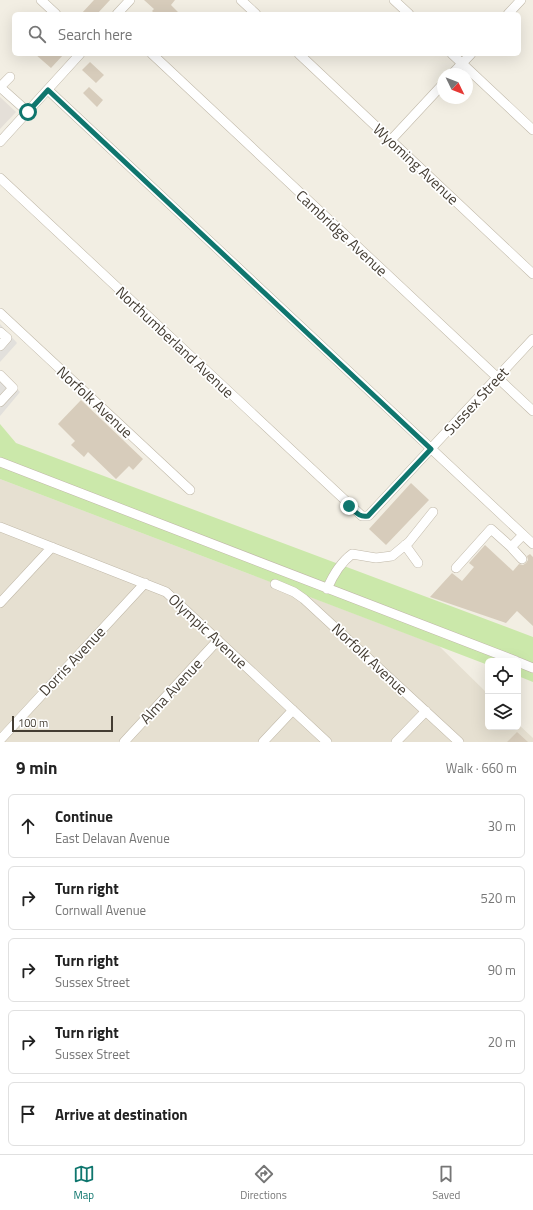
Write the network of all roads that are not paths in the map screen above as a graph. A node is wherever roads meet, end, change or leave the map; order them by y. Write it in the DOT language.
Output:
graph roads {
  1 [pos="41,0"];
  2 [pos="130,0"];
  3 [pos="241,0"];
  4 [pos="394,0"];
  5 [pos="522,0"];
  6 [pos="54,12"];
  7 [pos="119,12"];
  8 [pos="254,12"];
  9 [pos="407,12"];
  10 [pos="510,12"];
  11 [pos="78,56"];
  12 [pos="154,56"];
  13 [pos="301,56"];
  14 [pos="454,56"];
  15 [pos="469,56"];
  16 [pos="462,63"];
  17 [pos="457,68"];
  18 [pos="10,76"];
  19 [pos="0,87"];
  20 [pos="48,90"];
  21 [pos="437,90"];
  22 [pos="28,112"];
  23 [pos="533,130"];
  24 [pos="390,140"];
  25 [pos="0,142"];
  26 [pos="0,178"];
  27 [pos="533,274"];
  28 [pos="0,313"];
  29 [pos="10,323"];
  30 [pos="0,332"];
  31 [pos="533,339"];
  32 [pos="0,346"];
  33 [pos="0,375"];
  34 [pos="497,378"];
  35 [pos="0,402"];
  36 [pos="533,412"];
  37 [pos="431,449"];
  38 [pos="0,462"];
  39 [pos="190,490"];
  40 [pos="349,506"];
  41 [pos="433,512"];
  42 [pos="0,527"];
  43 [pos="523,534"];
  44 [pos="533,544"];
  45 [pos="405,545"];
  46 [pos="52,547"];
  47 [pos="511,547"];
  48 [pos="522,559"];
  49 [pos="418,563"];
  50 [pos="456,568"];
  51 [pos="145,583"];
  52 [pos="275,584"];
  53 [pos="327,589"];
  54 [pos="0,603"];
  55 [pos="218,640"];
  56 [pos="509,658"];
  57 [pos="521,663"];
  58 [pos="533,668"];
  59 [pos="293,710"];
  60 [pos="426,711"];
  61 [pos="0,740"];
  62 [pos="124,742"];
  63 [pos="263,742"];
  64 [pos="327,742"];
  65 [pos="396,742"];
  66 [pos="459,742"];
  1 -- 6 [label="street"];
  2 -- 7 [label="street"];
  3 -- 8 [label="street"];
  4 -- 9 [label="street"];
  5 -- 10 [label="street"];
  11 -- 20 [label="street"];
  12 -- 34 [label="street, Cambridge Avenue"];
  13 -- 24 [label="street, Wyoming Avenue"];
  14 -- 16 [label="street"];
  15 -- 16 [label="street"];
  16 -- 17 [label="street"];
  16 -- 23 [label="street"];
  18 -- 19 [label="street"];
  19 -- 22 [label="street"];
  20 -- 22 [label="street"];
  20 -- 37 [label="street"];
  21 -- 24 [label="street"];
  22 -- 25 [label="street"];
  24 -- 27 [label="street, Wyoming Avenue"];
  26 -- 40 [label="street, Northumberland Avenue"];
  28 -- 29 [label="street, Norfolk Avenue"];
  29 -- 30 [label="street"];
  29 -- 39 [label="street, Norfolk Avenue"];
  30 -- 32 [label="street"];
  31 -- 34 [label="street, Sussex Street"];
  33 -- 35 [label="street"];
  34 -- 36 [label="street, Cambridge Avenue"];
  34 -- 37 [label="street, Sussex Street"];
  37 -- 40 [label="street, Sussex Street"];
  37 -- 43 [label="street"];
  38 -- 53 [label="street"];
  41 -- 45 [label="street"];
  42 -- 46 [label="street, Olympic Avenue"];
  43 -- 44 [label="street"];
  43 -- 47 [label="street"];
  45 -- 49 [label="street"];
  45 -- 53 [label="street"];
  46 -- 51 [label="street, Olympic Avenue"];
  46 -- 54 [label="street"];
  47 -- 48 [label="street"];
  47 -- 50 [label="street"];
  51 -- 55 [label="street, Olympic Avenue"];
  51 -- 61 [label="street, Dorris Avenue"];
  52 -- 60 [label="street, Norfolk Avenue"];
  53 -- 56 [label="street"];
  55 -- 59 [label="street, Olympic Avenue"];
  55 -- 62 [label="street, Alma Avenue"];
  57 -- 58 [label="street"];
  59 -- 63 [label="street"];
  59 -- 64 [label="street, Olympic Avenue"];
  60 -- 65 [label="street"];
  60 -- 66 [label="street, Norfolk Avenue"];
}
